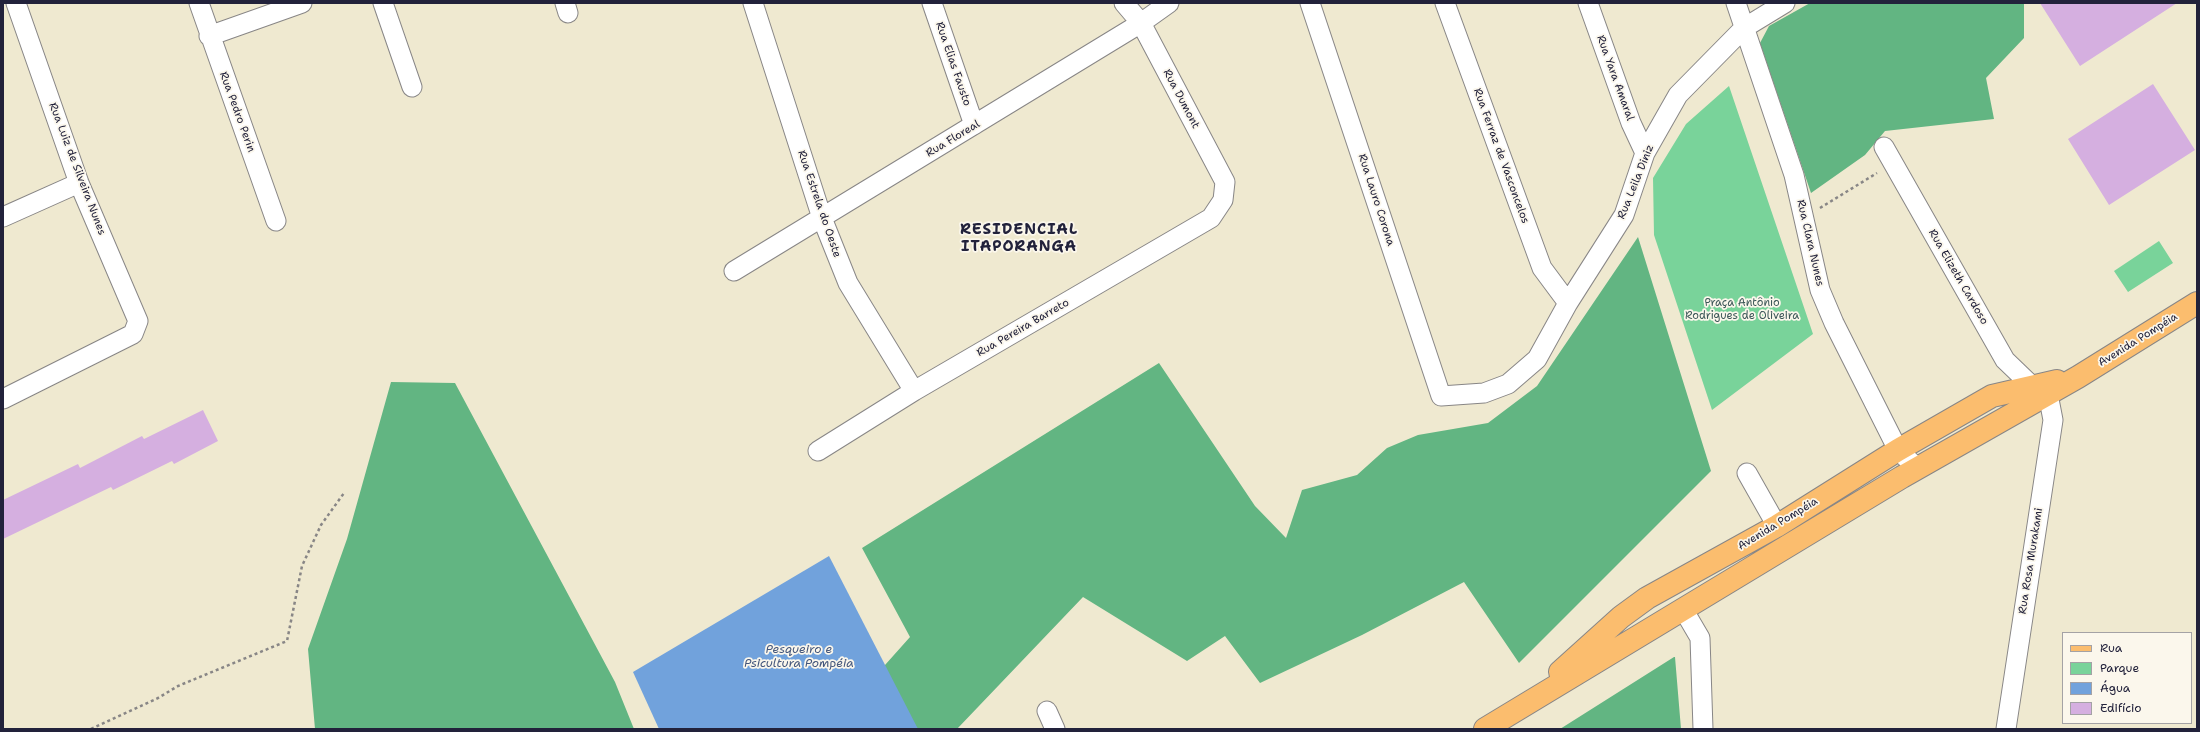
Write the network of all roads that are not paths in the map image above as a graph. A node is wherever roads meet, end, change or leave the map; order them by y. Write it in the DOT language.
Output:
graph roads {
  1 [pos="16,3"];
  2 [pos="199,3"];
  3 [pos="302,3"];
  4 [pos="383,3"];
  5 [pos="753,3"];
  6 [pos="932,3"];
  7 [pos="1124,3"];
  8 [pos="1169,3"];
  9 [pos="1310,3"];
  10 [pos="1445,3"];
  11 [pos="1588,3"];
  12 [pos="1736,3"];
  13 [pos="1785,3"];
  14 [pos="1141,23"];
  15 [pos="1744,28"];
  16 [pos="209,36"];
  17 [pos="412,87"];
  18 [pos="974,125"];
  19 [pos="1884,147"];
  20 [pos="1645,153"];
  21 [pos="79,183"];
  22 [pos="1223,200"];
  23 [pos="3,217"];
  24 [pos="822,218"];
  25 [pos="276,221"];
  26 [pos="734,271"];
  27 [pos="1568,303"];
  28 [pos="2197,303"];
  29 [pos="2040,390"];
  30 [pos="914,391"];
  31 [pos="1441,396"];
  32 [pos="3,399"];
  33 [pos="1898,450"];
  34 [pos="818,451"];
  35 [pos="1917,468"];
  36 [pos="1747,474"];
  37 [pos="1774,528"];
  38 [pos="1684,609"];
  39 [pos="1621,617"];
  40 [pos="1047,711"];
  41 [pos="1504,717"];
  42 [pos="1055,729"];
  43 [pos="1486,729"];
  44 [pos="1703,729"];
  45 [pos="2006,729"];
  1 -- 21 [label="street, Rua Luiz de Silveira Nunes"];
  2 -- 16 [label="street, Rua Pedro Perin"];
  3 -- 16 [label="street"];
  4 -- 17 [label="street"];
  5 -- 24 [label="street, Rua Estrela do Oeste"];
  6 -- 18 [label="street, Rua Elias Fausto"];
  7 -- 14 [label="street, Rua Dumont"];
  8 -- 14 [label="street, Rua Floreal"];
  9 -- 31 [label="street, Rua Lauro Corona"];
  10 -- 27 [label="street, Rua Ferraz de Vasconcelos"];
  11 -- 20 [label="street, Rua Yara Amaral"];
  12 -- 15 [label="street, Rua Clara Nunes"];
  13 -- 15 [label="street, Rua Leila Diniz"];
  14 -- 18 [label="street, Rua Floreal"];
  14 -- 22 [label="street, Rua Dumont"];
  15 -- 20 [label="street, Rua Leila Diniz"];
  15 -- 33 [label="street, Rua Clara Nunes"];
  16 -- 25 [label="street, Rua Pedro Perin"];
  18 -- 24 [label="street, Rua Floreal"];
  19 -- 29 [label="street, Rua Elizeth Cardoso"];
  20 -- 27 [label="street, Rua Leila Diniz"];
  21 -- 23 [label="street"];
  21 -- 32 [label="street, Rua Luiz de Silveira Nunes"];
  22 -- 30 [label="street, Rua Pereira Barreto"];
  24 -- 26 [label="street, Rua Floreal"];
  24 -- 30 [label="street, Rua Estrela do Oeste"];
  27 -- 31 [label="street, Rua Leila Diniz"];
  28 -- 29 [label="main road, Avenida Pompéia"];
  29 -- 33 [label="main road, Avenida Pompéia"];
  29 -- 35 [label="main road, Avenida Pompéia"];
  29 -- 45 [label="street, Rua Rosa Murakami"];
  30 -- 34 [label="street, Rua Pereira Barreto"];
  33 -- 35 [label="street, Rua Clara Nunes"];
  33 -- 37 [label="main road, Avenida Pompéia"];
  35 -- 38 [label="main road, Avenida Pompéia"];
  36 -- 37 [label="street"];
  37 -- 38 [label="main road"];
  37 -- 39 [label="main road, Avenida Pompéia"];
  38 -- 39 [label="main road"];
  38 -- 41 [label="main road, Avenida Pompéia"];
  38 -- 44 [label="street"];
  39 -- 41 [label="main road, Avenida Pompéia"];
  40 -- 42 [label="street"];
  41 -- 43 [label="main road, Avenida Pompéia"];
}
